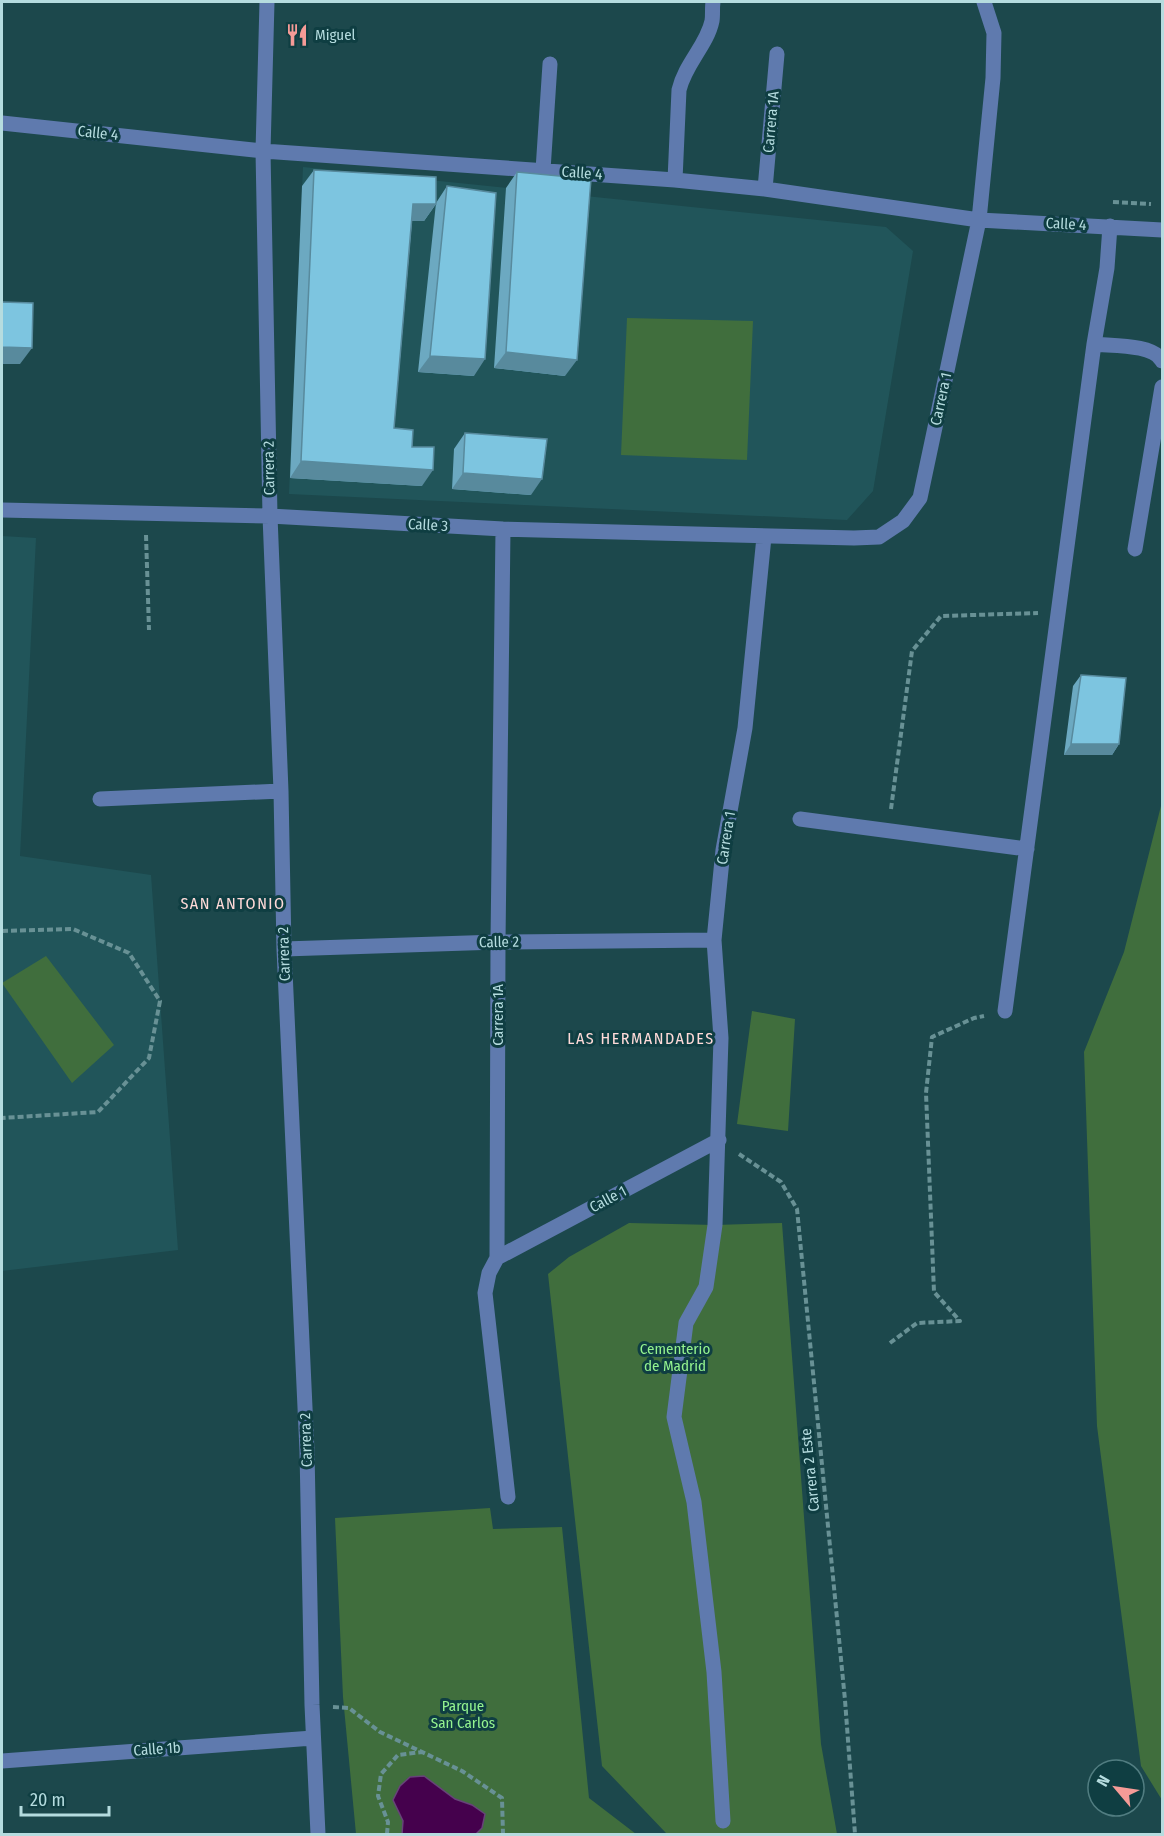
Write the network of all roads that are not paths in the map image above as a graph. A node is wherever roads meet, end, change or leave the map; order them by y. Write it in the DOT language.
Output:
graph roads {
  1 [pos="267,2"];
  2 [pos="712,2"];
  3 [pos="984,2"];
  4 [pos="777,54"];
  5 [pos="550,64"];
  6 [pos="2,123"];
  7 [pos="263,151"];
  8 [pos="543,170"];
  9 [pos="675,180"];
  10 [pos="765,189"];
  11 [pos="979,220"];
  12 [pos="1110,226"];
  13 [pos="1162,230"];
  14 [pos="1094,344"];
  15 [pos="1162,361"];
  16 [pos="1162,387"];
  17 [pos="2,510"];
  18 [pos="270,516"];
  19 [pos="503,529"];
  20 [pos="764,537"];
  21 [pos="854,538"];
  22 [pos="1135,549"];
  23 [pos="281,791"];
  24 [pos="100,799"];
  25 [pos="800,819"];
  26 [pos="1027,849"];
  27 [pos="714,940"];
  28 [pos="498,942"];
  29 [pos="284,949"];
  30 [pos="1005,1011"];
  31 [pos="719,1140"];
  32 [pos="497,1258"];
  33 [pos="508,1497"];
  34 [pos="313,1738"];
  35 [pos="2,1761"];
  36 [pos="723,1821"];
  37 [pos="318,1834"];
  1 -- 7 [label="street, Carrera 2"];
  2 -- 9 [label="street"];
  3 -- 11 [label="street, Carrera 1"];
  4 -- 10 [label="street, Carrera 1A"];
  5 -- 8 [label="street"];
  6 -- 7 [label="street, Calle 4"];
  7 -- 8 [label="street, Calle 4"];
  7 -- 18 [label="street, Carrera 2"];
  8 -- 9 [label="street, Calle 4"];
  9 -- 10 [label="street, Calle 4"];
  10 -- 11 [label="street, Calle 4"];
  11 -- 12 [label="street, Calle 4"];
  11 -- 21 [label="street, Carrera 1"];
  12 -- 13 [label="street, Calle 4"];
  12 -- 14 [label="street"];
  14 -- 15 [label="street"];
  14 -- 26 [label="street"];
  16 -- 22 [label="street"];
  17 -- 18 [label="street, Calle 3"];
  18 -- 19 [label="street, Calle 3"];
  18 -- 23 [label="street, Carrera 2"];
  19 -- 20 [label="street, Calle 3"];
  19 -- 28 [label="street, Carrera 1A"];
  20 -- 21 [label="street, Calle 3"];
  20 -- 27 [label="street, Carrera 1"];
  23 -- 24 [label="street"];
  23 -- 29 [label="street, Carrera 2"];
  25 -- 26 [label="street"];
  26 -- 30 [label="street"];
  27 -- 28 [label="street, Calle 2"];
  27 -- 31 [label="street, Carrera 1"];
  28 -- 29 [label="street, Calle 2"];
  28 -- 32 [label="street, Carrera 1A"];
  29 -- 34 [label="street, Carrera 2"];
  31 -- 32 [label="street, Calle 1"];
  31 -- 36 [label="street, Carrera 1"];
  32 -- 33 [label="street, Carrera 1A"];
  34 -- 35 [label="street, Calle 1b"];
  34 -- 37 [label="street, Carrera 2"];
}
